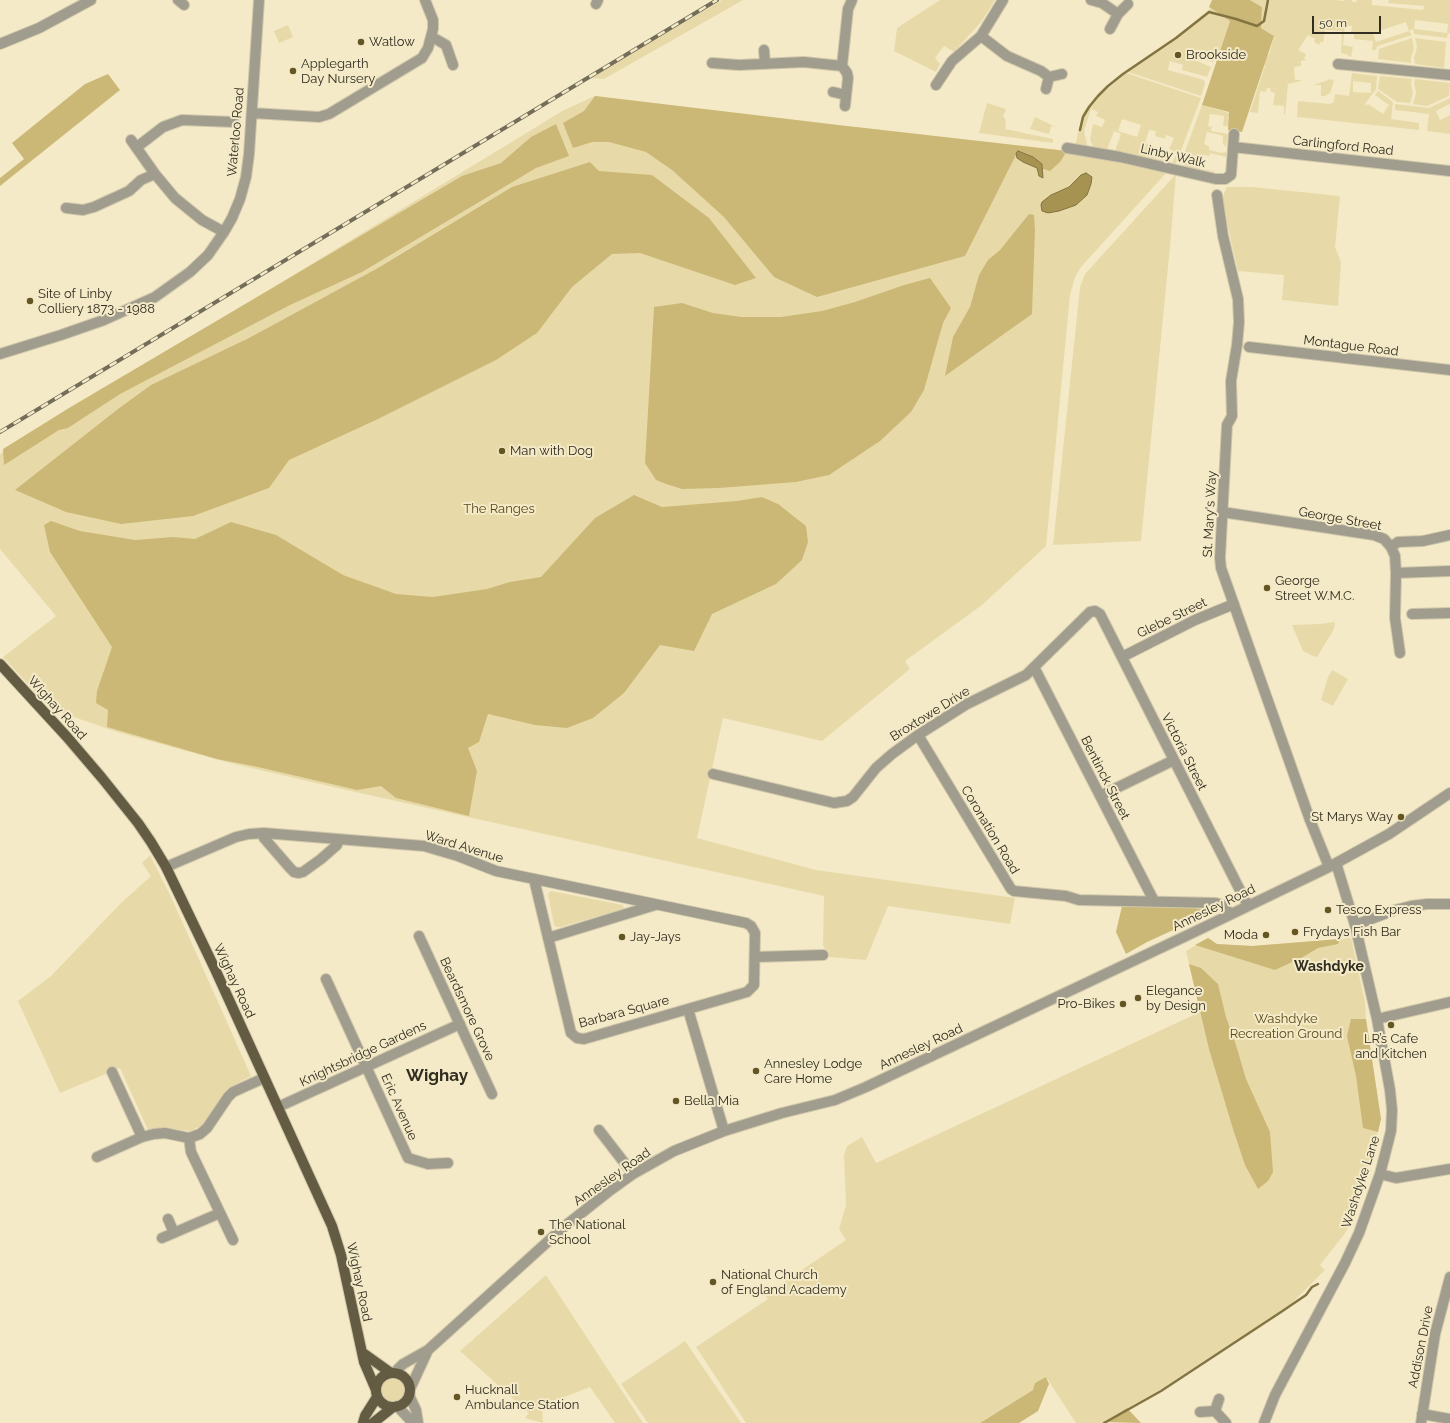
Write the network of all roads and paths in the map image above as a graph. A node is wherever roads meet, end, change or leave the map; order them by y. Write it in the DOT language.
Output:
graph roads {
  1 [pos="91,0"];
  2 [pos="425,0"];
  3 [pos="852,0"];
  4 [pos="1003,0"];
  5 [pos="1091,0"];
  6 [pos="259,3"];
  7 [pos="1128,4"];
  8 [pos="1118,14"];
  9 [pos="1110,29"];
  10 [pos="980,36"];
  11 [pos="432,38"];
  12 [pos="0,44"];
  13 [pos="764,50"];
  14 [pos="712,63"];
  15 [pos="765,64"];
  16 [pos="1338,64"];
  17 [pos="453,65"];
  18 [pos="842,66"];
  19 [pos="1062,74"];
  20 [pos="1450,75"];
  21 [pos="1050,77"];
  22 [pos="936,85"];
  23 [pos="1046,89"];
  24 [pos="833,92"];
  25 [pos="846,95"];
  26 [pos="845,106"];
  27 [pos="252,113"];
  28 [pos="234,122"];
  29 [pos="1234,134"];
  30 [pos="1233,147"];
  31 [pos="1067,148"];
  32 [pos="1450,171"];
  33 [pos="155,174"];
  34 [pos="1217,187"];
  35 [pos="66,208"];
  36 [pos="224,232"];
  37 [pos="1249,347"];
  38 [pos="0,354"];
  39 [pos="1450,370"];
  40 [pos="1222,512"];
  41 [pos="1450,535"];
  42 [pos="1391,546"];
  43 [pos="1450,571"];
  44 [pos="1396,573"];
  45 [pos="1234,604"];
  46 [pos="1095,611"];
  47 [pos="1450,613"];
  48 [pos="1412,614"];
  49 [pos="1400,653"];
  50 [pos="1122,657"];
  51 [pos="0,664"];
  52 [pos="1034,667"];
  53 [pos="918,735"];
  54 [pos="1174,760"];
  55 [pos="713,774"];
  56 [pos="1450,793"];
  57 [pos="1100,796"];
  58 [pos="264,833"];
  59 [pos="338,839"];
  60 [pos="1333,865"];
  61 [pos="166,867"];
  62 [pos="534,879"];
  63 [pos="1154,901"];
  64 [pos="657,904"];
  65 [pos="1450,904"];
  66 [pos="1248,906"];
  67 [pos="1230,914"];
  68 [pos="1355,925"];
  69 [pos="419,936"];
  70 [pos="548,938"];
  71 [pos="823,955"];
  72 [pos="754,957"];
  73 [pos="326,979"];
  74 [pos="1450,1002"];
  75 [pos="688,1009"];
  76 [pos="1377,1019"];
  77 [pos="460,1024"];
  78 [pos="366,1067"];
  79 [pos="112,1072"];
  80 [pos="264,1078"];
  81 [pos="492,1094"];
  82 [pos="278,1107"];
  83 [pos="599,1130"];
  84 [pos="724,1131"];
  85 [pos="142,1137"];
  86 [pos="189,1138"];
  87 [pos="97,1157"];
  88 [pos="448,1164"];
  89 [pos="1450,1169"];
  90 [pos="633,1174"];
  91 [pos="1380,1174"];
  92 [pos="220,1213"];
  93 [pos="168,1219"];
  94 [pos="174,1233"];
  95 [pos="162,1238"];
  96 [pos="233,1240"];
  97 [pos="1450,1277"];
  98 [pos="428,1350"];
  99 [pos="362,1354"];
  100 [pos="393,1373"];
  101 [pos="409,1392"];
  102 [pos="377,1393"];
  103 [pos="1219,1399"];
  104 [pos="395,1406"];
  105 [pos="1215,1411"];
  106 [pos="1200,1412"];
  107 [pos="1422,1419"];
  108 [pos="1450,1419"];
  109 [pos="363,1423"];
  110 [pos="373,1423"];
  111 [pos="413,1423"];
  112 [pos="418,1423"];
  113 [pos="1226,1423"];
  114 [pos="1264,1423"];
  1 -- 12 [label="street"];
  2 -- 11 [label="street"];
  3 -- 18 [label="street"];
  4 -- 10 [label="street"];
  5 -- 8 [label="street"];
  6 -- 27 [label="street, Waterloo Road"];
  7 -- 8 [label="street"];
  8 -- 9 [label="street"];
  10 -- 21 [label="street"];
  10 -- 22 [label="street"];
  11 -- 17 [label="street"];
  11 -- 27 [label="street"];
  13 -- 15 [label="street"];
  14 -- 15 [label="street"];
  15 -- 18 [label="street"];
  16 -- 20 [label="street"];
  18 -- 25 [label="street"];
  19 -- 21 [label="street"];
  21 -- 23 [label="street"];
  24 -- 25 [label="street"];
  25 -- 26 [label="street"];
  27 -- 36 [label="street, Waterloo Road"];
  28 -- 33 [label="street"];
  29 -- 30 [label="street, Linby Walk"];
  30 -- 32 [label="street, Carlingford Road"];
  30 -- 34 [label="street, Linby Walk"];
  31 -- 34 [label="street, Linby Walk"];
  33 -- 35 [label="street"];
  33 -- 36 [label="street"];
  34 -- 40 [label="street, St. Mary's Way"];
  36 -- 38 [label="street, Waterloo Road"];
  37 -- 39 [label="street, Montague Road"];
  40 -- 42 [label="street, George Street"];
  40 -- 45 [label="street, St. Mary's Way"];
  41 -- 42 [label="street"];
  42 -- 44 [label="street, George Street"];
  43 -- 44 [label="street"];
  44 -- 49 [label="street, George Street"];
  45 -- 50 [label="street, Glebe Street"];
  45 -- 60 [label="street, St. Mary's Way"];
  46 -- 50 [label="street, Victoria Street"];
  46 -- 52 [label="street, Broxtowe Drive"];
  47 -- 48 [label="street"];
  50 -- 54 [label="street, Victoria Street"];
  51 -- 61 [label="main road, Wighay Road"];
  52 -- 53 [label="street, Broxtowe Drive"];
  52 -- 57 [label="street, Bentinck Street"];
  53 -- 55 [label="street, Broxtowe Drive"];
  53 -- 63 [label="street, Coronation Road"];
  54 -- 57 [label="street"];
  54 -- 66 [label="street, Victoria Street"];
  56 -- 60 [label="street, Annesley Road"];
  57 -- 63 [label="street, Bentinck Street"];
  58 -- 59 [label="street, Ward Avenue"];
  58 -- 59 [label="street"];
  58 -- 61 [label="street, Ward Avenue"];
  59 -- 62 [label="street, Ward Avenue"];
  60 -- 66 [label="street, Annesley Road"];
  60 -- 68 [label="street, Washdyke Lane"];
  61 -- 80 [label="main road, Wighay Road"];
  62 -- 64 [label="street, Barbara Square"];
  62 -- 70 [label="street, Barbara Square"];
  63 -- 67 [label="street, Coronation Road"];
  64 -- 70 [label="street, Barbara Square"];
  64 -- 72 [label="street, Barbara Square"];
  65 -- 68 [label="street"];
  66 -- 67 [label="street, Annesley Road"];
  67 -- 84 [label="street, Annesley Road"];
  68 -- 76 [label="street, Washdyke Lane"];
  69 -- 77 [label="street, Beardsmore Grove"];
  70 -- 75 [label="street, Barbara Square"];
  71 -- 72 [label="street"];
  72 -- 75 [label="street, Barbara Square"];
  73 -- 78 [label="street, Eric Avenue"];
  74 -- 76 [label="street"];
  75 -- 84 [label="street, Barbara Square"];
  76 -- 91 [label="street, Washdyke Lane"];
  77 -- 78 [label="street, Knightsbridge Gardens"];
  77 -- 81 [label="street, Beardsmore Grove"];
  78 -- 82 [label="street, Knightsbridge Gardens"];
  78 -- 88 [label="street, Eric Avenue"];
  79 -- 85 [label="street"];
  80 -- 82 [label="main road, Wighay Road"];
  80 -- 86 [label="street"];
  82 -- 99 [label="main road, Wighay Road"];
  83 -- 90 [label="street"];
  84 -- 90 [label="street, Annesley Road"];
  85 -- 86 [label="street"];
  85 -- 87 [label="street"];
  86 -- 92 [label="street"];
  89 -- 91 [label="street"];
  90 -- 98 [label="street, Annesley Road"];
  91 -- 114 [label="street, Washdyke Lane"];
  92 -- 94 [label="street"];
  92 -- 96 [label="street"];
  93 -- 94 [label="street"];
  94 -- 95 [label="street"];
  97 -- 107 [label="street, Addison Drive"];
  98 -- 100 [label="street, Annesley Road"];
  98 -- 101 [label="street, Annesley Road"];
  99 -- 100 [label="main road"];
  99 -- 102 [label="main road, Wighay Road"];
  100 -- 101 [label="main road"];
  100 -- 102 [label="main road"];
  101 -- 104 [label="main road"];
  101 -- 112 [label="street"];
  102 -- 104 [label="main road"];
  102 -- 109 [label="main road"];
  103 -- 105 [label="street"];
  104 -- 110 [label="main road"];
  104 -- 111 [label="street"];
  105 -- 106 [label="street"];
  105 -- 113 [label="street"];
  107 -- 108 [label="street"];
}
